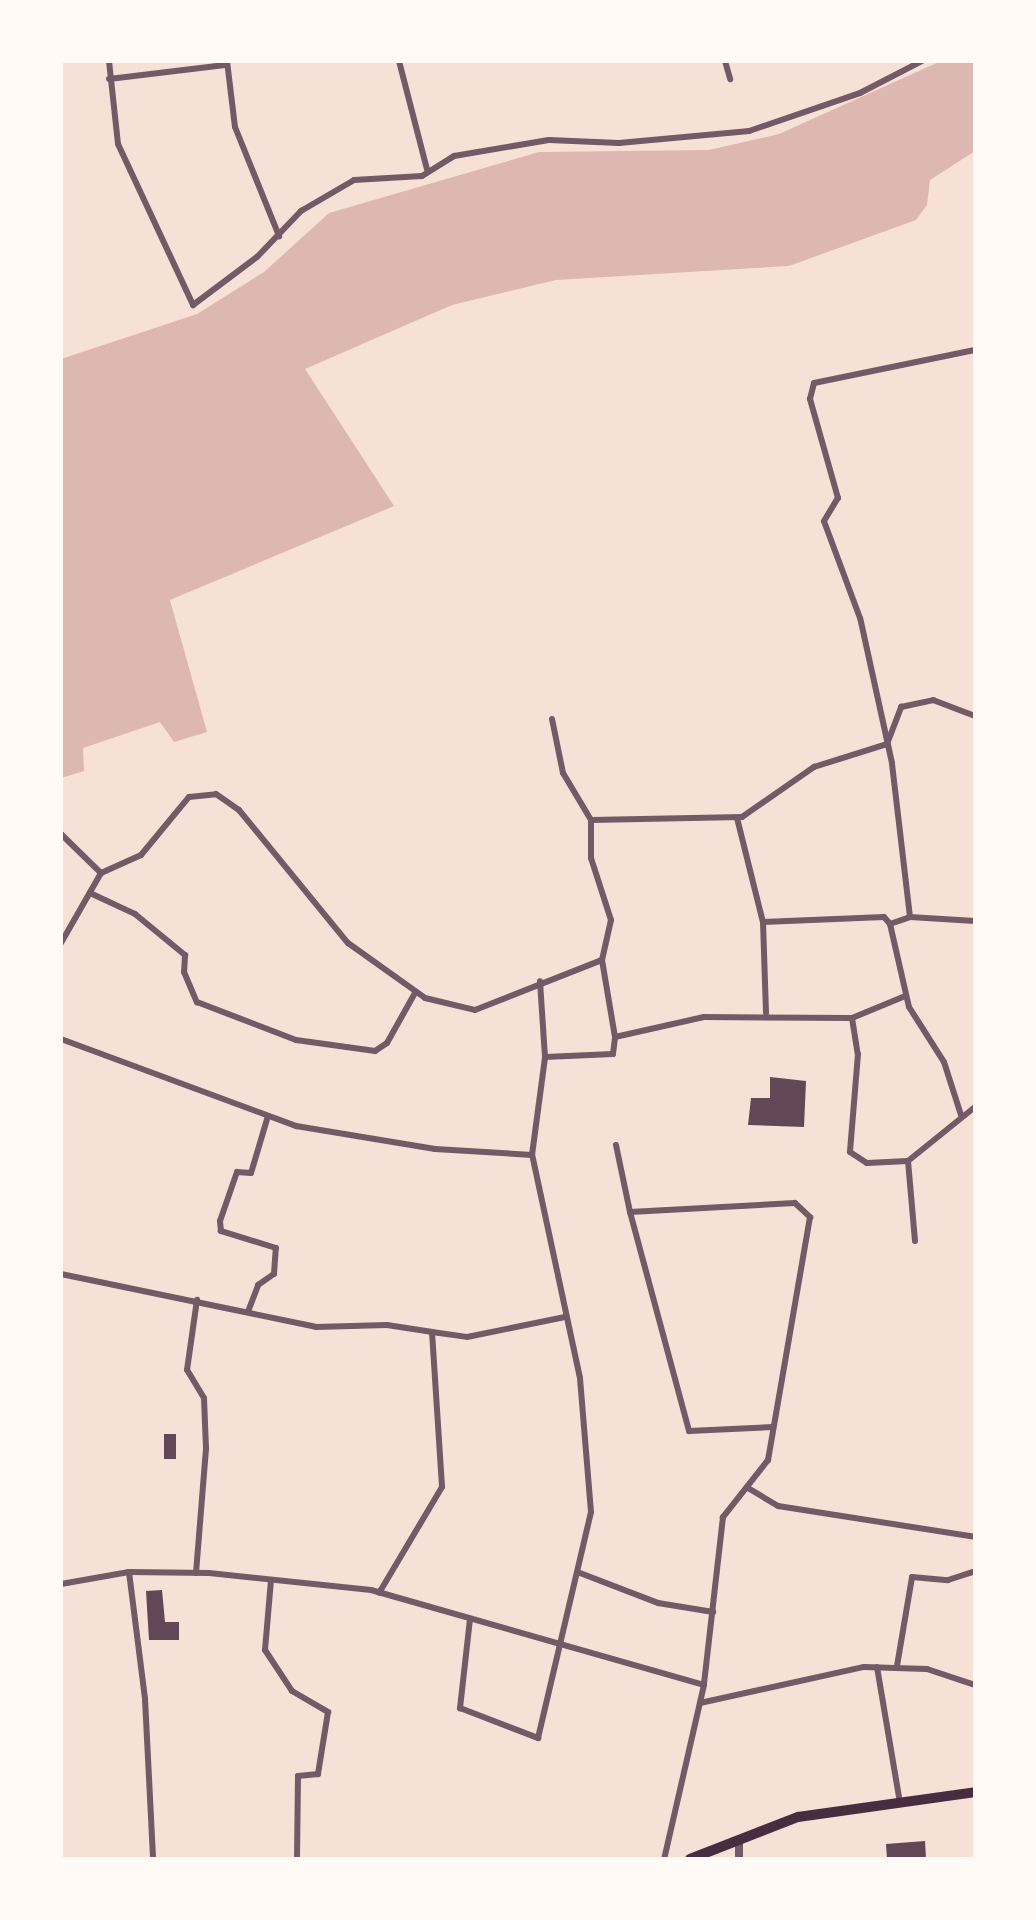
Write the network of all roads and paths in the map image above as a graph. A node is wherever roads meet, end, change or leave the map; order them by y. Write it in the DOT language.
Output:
graph roads {
  1 [pos="109,61"];
  2 [pos="398,61"];
  3 [pos="725,61"];
  4 [pos="922,61"];
  5 [pos="226,63"];
  6 [pos="109,79"];
  7 [pos="730,79"];
  8 [pos="427,169"];
  9 [pos="279,236"];
  10 [pos="975,350"];
  11 [pos="975,716"];
  12 [pos="552,719"];
  13 [pos="887,744"];
  14 [pos="737,818"];
  15 [pos="591,820"];
  16 [pos="61,834"];
  17 [pos="101,873"];
  18 [pos="90,893"];
  19 [pos="910,917"];
  20 [pos="975,921"];
  21 [pos="763,922"];
  22 [pos="890,924"];
  23 [pos="61,943"];
  24 [pos="602,960"];
  25 [pos="540,981"];
  26 [pos="415,993"];
  27 [pos="905,996"];
  28 [pos="766,1013"];
  29 [pos="852,1018"];
  30 [pos="615,1037"];
  31 [pos="61,1038"];
  32 [pos="545,1057"];
  33 [pos="973,1109"];
  34 [pos="268,1115"];
  35 [pos="961,1115"];
  36 [pos="616,1145"];
  37 [pos="533,1154"];
  38 [pos="908,1161"];
  39 [pos="630,1212"];
  40 [pos="915,1241"];
  41 [pos="61,1274"];
  42 [pos="197,1300"];
  43 [pos="249,1309"];
  44 [pos="565,1317"];
  45 [pos="432,1332"];
  46 [pos="773,1427"];
  47 [pos="748,1488"];
  48 [pos="975,1536"];
  49 [pos="975,1571"];
  50 [pos="129,1572"];
  51 [pos="196,1573"];
  52 [pos="580,1573"];
  53 [pos="271,1580"];
  54 [pos="61,1584"];
  55 [pos="379,1592"];
  56 [pos="713,1612"];
  57 [pos="470,1619"];
  58 [pos="563,1647"];
  59 [pos="877,1667"];
  60 [pos="897,1667"];
  61 [pos="704,1685"];
  62 [pos="975,1685"];
  63 [pos="700,1703"];
  64 [pos="975,1792"];
  65 [pos="900,1802"];
  66 [pos="739,1844"];
  67 [pos="153,1859"];
  68 [pos="297,1859"];
  69 [pos="664,1859"];
  70 [pos="690,1859"];
  71 [pos="738,1859"];
  1 -- 6 [label="street"];
  2 -- 8 [label="street"];
  3 -- 7 [label="street"];
  4 -- 8 [label="street"];
  5 -- 6 [label="street"];
  5 -- 9 [label="street"];
  6 -- 9 [label="street"];
  8 -- 9 [label="street"];
  10 -- 13 [label="street"];
  11 -- 13 [label="street"];
  12 -- 15 [label="street"];
  13 -- 14 [label="street"];
  13 -- 19 [label="street"];
  14 -- 15 [label="street"];
  14 -- 21 [label="street"];
  15 -- 24 [label="street"];
  16 -- 17 [label="street"];
  17 -- 18 [label="street"];
  17 -- 26 [label="street"];
  18 -- 23 [label="street"];
  18 -- 26 [label="street"];
  19 -- 20 [label="street"];
  19 -- 22 [label="street"];
  21 -- 22 [label="street"];
  21 -- 28 [label="street"];
  22 -- 27 [label="street"];
  24 -- 25 [label="street"];
  24 -- 30 [label="street"];
  25 -- 26 [label="street"];
  25 -- 32 [label="street"];
  27 -- 29 [label="street"];
  27 -- 35 [label="street"];
  28 -- 29 [label="street"];
  28 -- 30 [label="street"];
  29 -- 38 [label="street"];
  30 -- 32 [label="street"];
  31 -- 34 [label="street"];
  32 -- 37 [label="street"];
  33 -- 35 [label="street"];
  34 -- 37 [label="street"];
  34 -- 43 [label="street"];
  35 -- 38 [label="street"];
  36 -- 39 [label="street"];
  37 -- 44 [label="street"];
  38 -- 40 [label="street"];
  39 -- 46 [label="street"];
  39 -- 46 [label="street"];
  41 -- 42 [label="street"];
  42 -- 43 [label="street"];
  42 -- 51 [label="street"];
  43 -- 45 [label="street"];
  44 -- 45 [label="street"];
  44 -- 52 [label="street"];
  45 -- 55 [label="street"];
  46 -- 47 [label="street"];
  47 -- 48 [label="street"];
  47 -- 56 [label="street"];
  49 -- 60 [label="street"];
  50 -- 51 [label="street"];
  50 -- 54 [label="street"];
  50 -- 67 [label="street"];
  51 -- 53 [label="street"];
  52 -- 56 [label="street"];
  52 -- 58 [label="street"];
  53 -- 55 [label="street"];
  53 -- 68 [label="street"];
  55 -- 57 [label="street"];
  56 -- 61 [label="street"];
  57 -- 58 [label="street"];
  57 -- 58 [label="street"];
  58 -- 61 [label="street"];
  59 -- 60 [label="street"];
  59 -- 63 [label="street"];
  59 -- 65 [label="street"];
  60 -- 62 [label="street"];
  61 -- 63 [label="street"];
  63 -- 69 [label="street"];
  64 -- 65 [label="main road"];
  65 -- 66 [label="main road"];
  66 -- 70 [label="main road"];
  66 -- 71 [label="street"];
}
